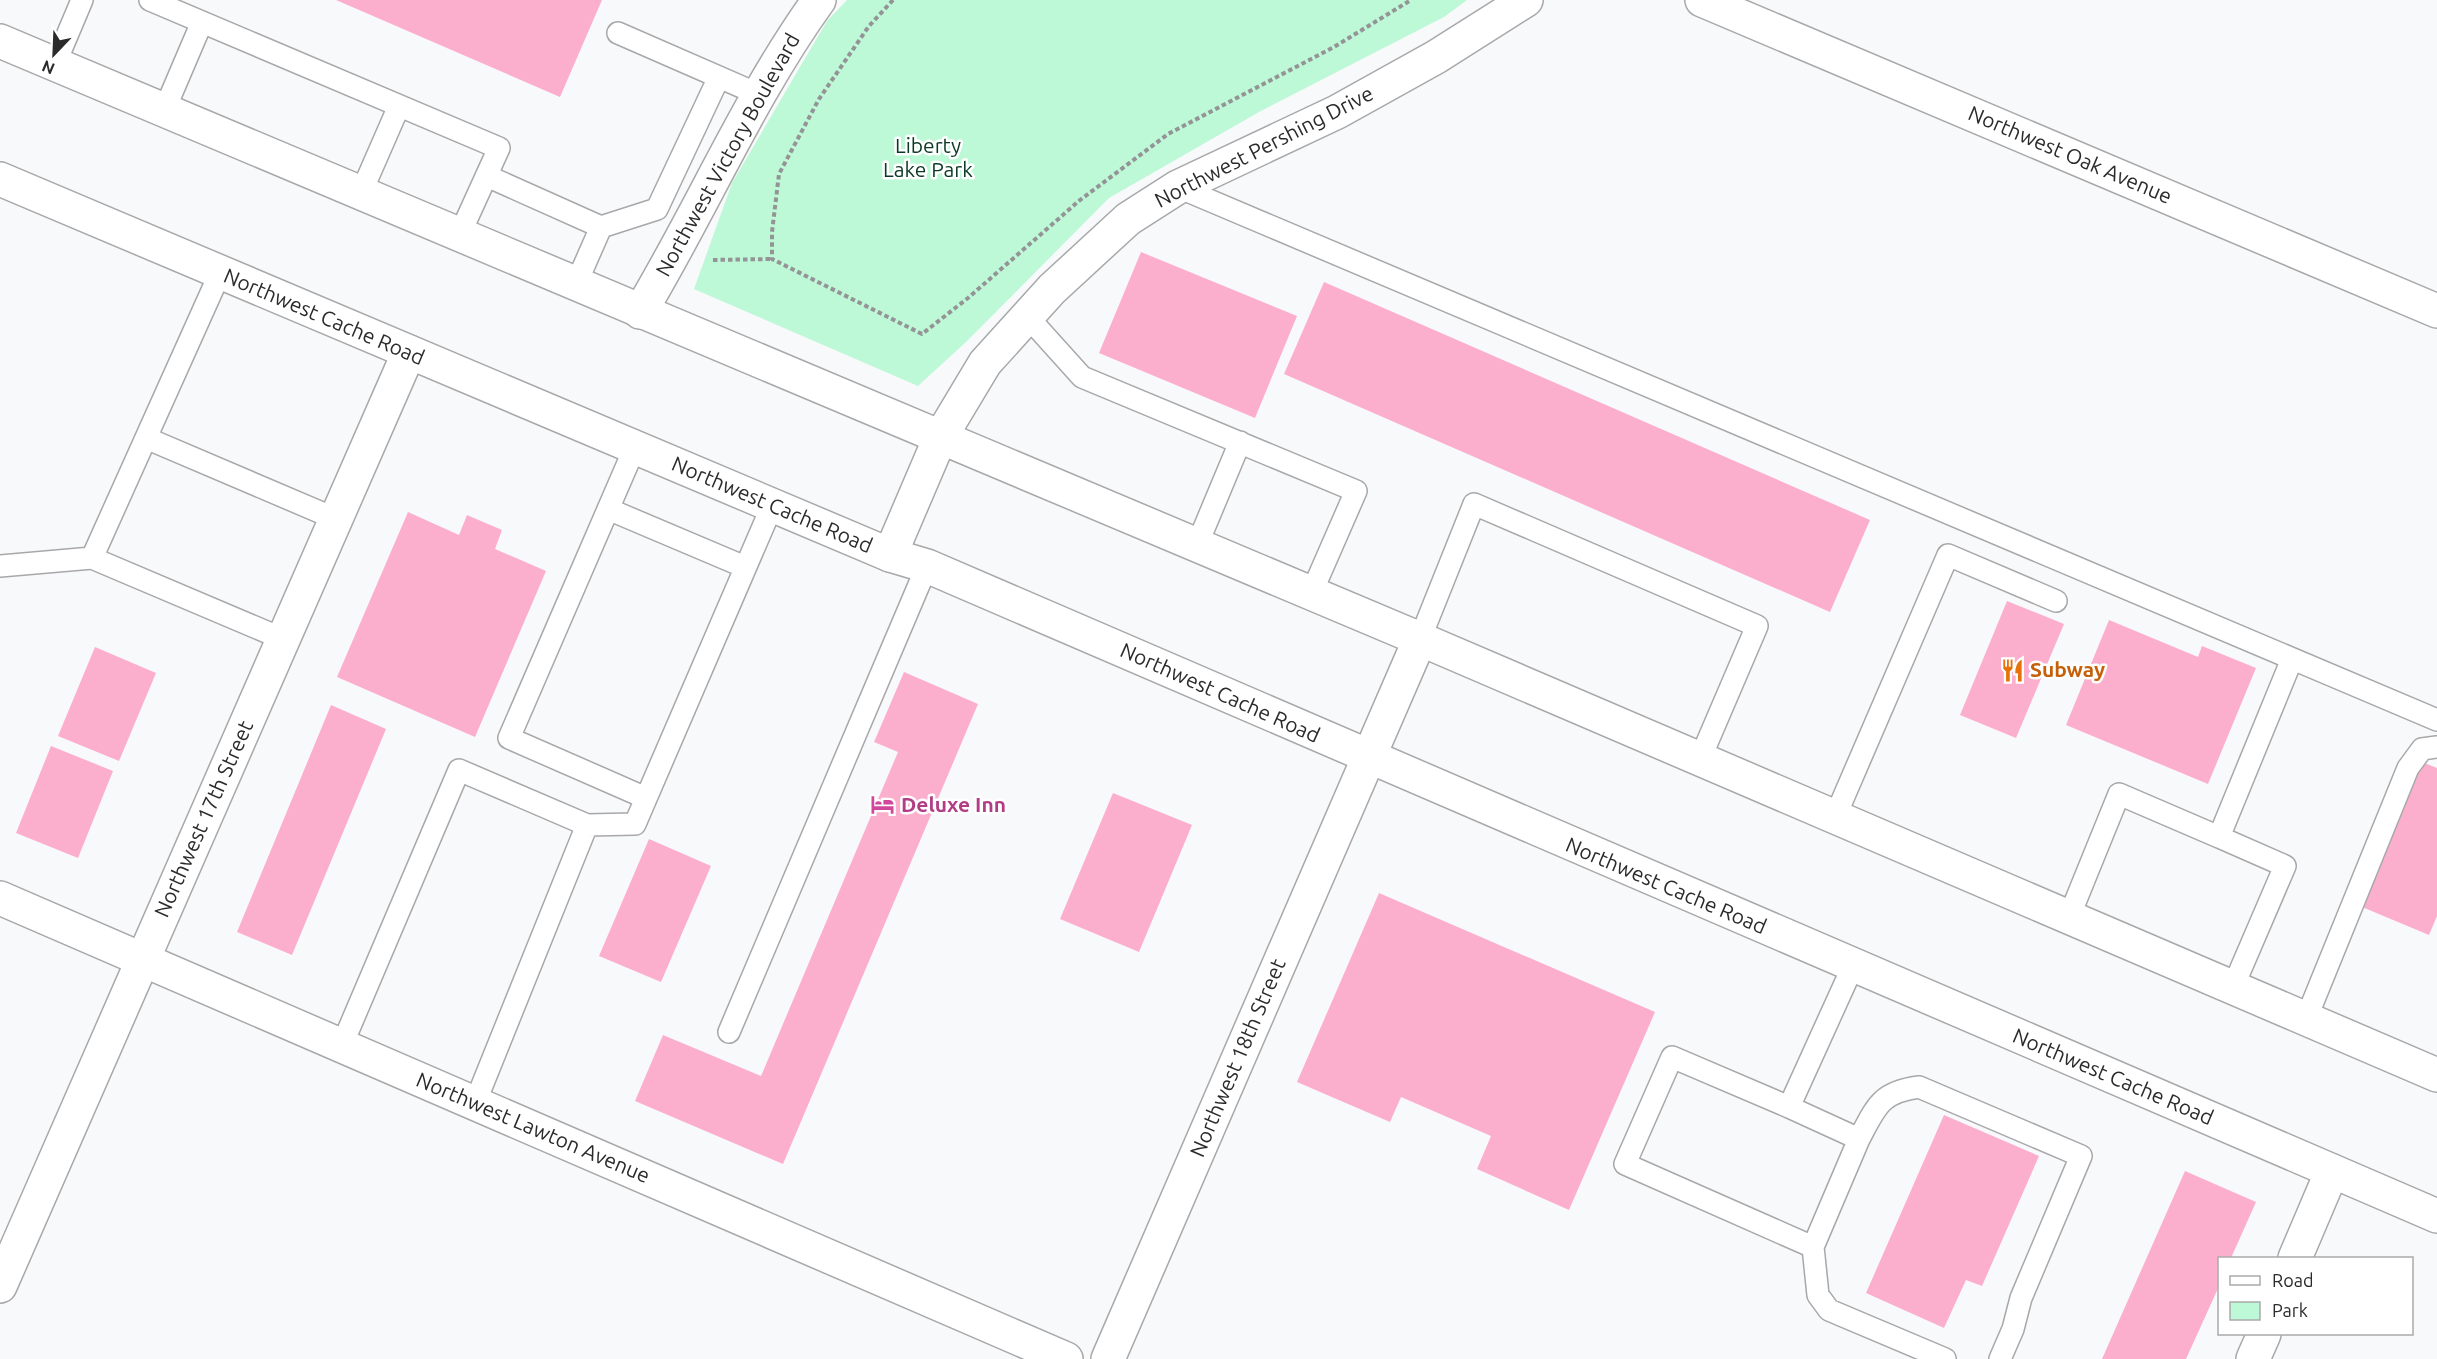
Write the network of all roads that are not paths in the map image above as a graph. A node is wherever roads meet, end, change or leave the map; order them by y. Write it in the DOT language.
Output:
graph roads {
  1 [pos="82,0"];
  2 [pos="150,0"];
  3 [pos="819,0"];
  4 [pos="1526,0"];
  5 [pos="1702,0"];
  6 [pos="202,22"];
  7 [pos="618,33"];
  8 [pos="0,41"];
  9 [pos="55,64"];
  10 [pos="719,78"];
  11 [pos="760,94"];
  12 [pos="399,106"];
  13 [pos="164,111"];
  14 [pos="486,176"];
  15 [pos="1,183"];
  16 [pos="1178,187"];
  17 [pos="361,193"];
  18 [pos="601,227"];
  19 [pos="459,236"];
  20 [pos="220,273"];
  21 [pos="576,284"];
  22 [pos="2437,311"];
  23 [pos="640,312"];
  24 [pos="1027,316"];
  25 [pos="408,352"];
  26 [pos="146,438"];
  27 [pos="940,438"];
  28 [pos="1240,442"];
  29 [pos="635,447"];
  30 [pos="772,506"];
  31 [pos="608,509"];
  32 [pos="336,519"];
  33 [pos="1197,545"];
  34 [pos="890,555"];
  35 [pos="92,558"];
  36 [pos="0,566"];
  37 [pos="927,566"];
  38 [pos="746,567"];
  39 [pos="1311,594"];
  40 [pos="2056,601"];
  41 [pos="283,639"];
  42 [pos="1420,639"];
  43 [pos="2292,659"];
  44 [pos="2437,720"];
  45 [pos="2437,747"];
  46 [pos="1368,758"];
  47 [pos="1700,759"];
  48 [pos="646,798"];
  49 [pos="1835,817"];
  50 [pos="587,825"];
  51 [pos="2219,837"];
  52 [pos="0,898"];
  53 [pos="2069,917"];
  54 [pos="143,959"];
  55 [pos="1854,966"];
  56 [pos="2233,987"];
  57 [pos="2306,1019"];
  58 [pos="729,1032"];
  59 [pos="342,1045"];
  60 [pos="2437,1075"];
  61 [pos="475,1103"];
  62 [pos="1789,1107"];
  63 [pos="1859,1139"];
  64 [pos="2332,1171"];
  65 [pos="2437,1216"];
  66 [pos="1814,1247"];
  67 [pos="2295,1257"];
  68 [pos="0,1286"];
  69 [pos="2264,1335"];
  70 [pos="1066,1359"];
  71 [pos="1108,1359"];
  72 [pos="1945,1359"];
  73 [pos="2000,1359"];
  74 [pos="2253,1359"];
  1 -- 9 [label="lane"];
  2 -- 6 [label="lane"];
  3 -- 11 [label="main road, Northwest Victory Boulevard"];
  4 -- 16 [label="main road, Northwest Pershing Drive"];
  5 -- 22 [label="main road, Northwest Oak Avenue"];
  6 -- 12 [label="lane"];
  6 -- 13 [label="lane"];
  7 -- 10 [label="lane"];
  8 -- 9 [label="main road"];
  9 -- 13 [label="main road"];
  10 -- 11 [label="lane"];
  10 -- 18 [label="lane"];
  11 -- 23 [label="main road, Northwest Victory Boulevard"];
  12 -- 14 [label="lane"];
  12 -- 17 [label="lane"];
  13 -- 17 [label="main road"];
  14 -- 18 [label="lane"];
  14 -- 19 [label="lane"];
  15 -- 20 [label="main road, Northwest Cache Road"];
  16 -- 24 [label="main road, Northwest Pershing Drive"];
  16 -- 43 [label="lane"];
  17 -- 19 [label="main road"];
  18 -- 21 [label="lane"];
  19 -- 21 [label="main road"];
  20 -- 25 [label="main road, Northwest Cache Road"];
  20 -- 26 [label="lane"];
  21 -- 23 [label="main road"];
  23 -- 27 [label="main road"];
  24 -- 27 [label="main road, Northwest Pershing Drive"];
  24 -- 28 [label="lane"];
  25 -- 29 [label="main road, Northwest Cache Road"];
  25 -- 32 [label="main road, Northwest 17th Street"];
  26 -- 32 [label="lane"];
  26 -- 35 [label="lane"];
  27 -- 33 [label="main road"];
  27 -- 34 [label="main road, Northwest Pershing Drive"];
  28 -- 33 [label="lane"];
  28 -- 39 [label="lane"];
  29 -- 30 [label="main road, Northwest Cache Road"];
  29 -- 31 [label="lane"];
  30 -- 34 [label="main road, Northwest Cache Road"];
  30 -- 38 [label="lane"];
  31 -- 38 [label="lane"];
  31 -- 48 [label="lane"];
  32 -- 41 [label="main road, Northwest 17th Street"];
  33 -- 39 [label="main road"];
  34 -- 37 [label="main road, Northwest Cache Road"];
  35 -- 36 [label="lane"];
  35 -- 41 [label="lane"];
  37 -- 46 [label="main road, Northwest Cache Road"];
  37 -- 58 [label="lane"];
  38 -- 48 [label="lane"];
  39 -- 42 [label="main road"];
  40 -- 49 [label="lane"];
  41 -- 54 [label="main road, Northwest 17th Street"];
  42 -- 46 [label="main road, Northwest 18th Street"];
  42 -- 47 [label="main road"];
  42 -- 47 [label="lane"];
  43 -- 44 [label="lane"];
  43 -- 51 [label="lane"];
  45 -- 57 [label="lane"];
  46 -- 55 [label="main road, Northwest Cache Road"];
  46 -- 71 [label="main road, Northwest 18th Street"];
  47 -- 49 [label="main road"];
  48 -- 50 [label="lane"];
  49 -- 53 [label="main road"];
  50 -- 59 [label="lane"];
  50 -- 61 [label="lane"];
  51 -- 53 [label="lane"];
  51 -- 56 [label="lane"];
  52 -- 54 [label="main road, Northwest Lawton Avenue"];
  53 -- 56 [label="main road"];
  54 -- 59 [label="main road, Northwest Lawton Avenue"];
  54 -- 68 [label="main road, Northwest 17th Street"];
  55 -- 62 [label="lane"];
  55 -- 64 [label="main road, Northwest Cache Road"];
  56 -- 57 [label="main road"];
  57 -- 60 [label="main road"];
  59 -- 61 [label="main road, Northwest Lawton Avenue"];
  61 -- 70 [label="main road, Northwest Lawton Avenue"];
  62 -- 63 [label="lane"];
  62 -- 66 [label="lane"];
  63 -- 66 [label="lane"];
  63 -- 73 [label="lane"];
  64 -- 65 [label="main road, Northwest Cache Road"];
  64 -- 67 [label="main road"];
  66 -- 72 [label="lane"];
  69 -- 74 [label="main road"];
}
